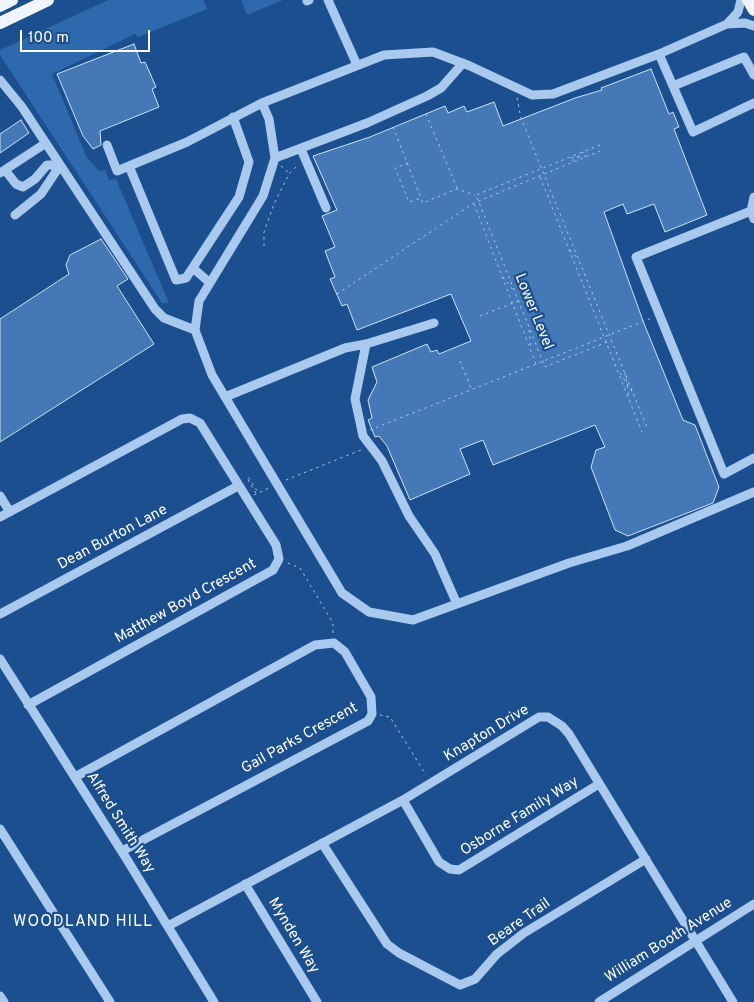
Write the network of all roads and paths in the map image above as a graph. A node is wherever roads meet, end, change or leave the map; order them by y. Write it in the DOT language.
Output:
graph roads {
  1 [pos="12,0"];
  2 [pos="48,0"];
  3 [pos="328,0"];
  4 [pos="741,0"];
  5 [pos="748,0"];
  6 [pos="0,6"];
  7 [pos="754,10"];
  8 [pos="0,23"];
  9 [pos="727,24"];
  10 [pos="754,26"];
  11 [pos="659,54"];
  12 [pos="463,63"];
  13 [pos="357,65"];
  14 [pos="754,75"];
  15 [pos="0,80"];
  16 [pos="673,86"];
  17 [pos="515,88"];
  18 [pos="262,103"];
  19 [pos="754,103"];
  20 [pos="426,114"];
  21 [pos="233,117"];
  22 [pos="394,127"];
  23 [pos="46,144"];
  24 [pos="600,144"];
  25 [pos="106,145"];
  26 [pos="301,149"];
  27 [pos="586,150"];
  28 [pos="600,151"];
  29 [pos="590,155"];
  30 [pos="275,158"];
  31 [pos="304,158"];
  32 [pos="567,158"];
  33 [pos="408,163"];
  34 [pos="570,163"];
  35 [pos="129,166"];
  36 [pos="543,169"];
  37 [pos="3,172"];
  38 [pos="539,176"];
  39 [pos="457,189"];
  40 [pos="476,195"];
  41 [pos="421,197"];
  42 [pos="754,197"];
  43 [pos="474,204"];
  44 [pos="326,208"];
  45 [pos="15,215"];
  46 [pos="752,215"];
  47 [pos="264,246"];
  48 [pos="569,248"];
  49 [pos="581,263"];
  50 [pos="193,268"];
  51 [pos="507,273"];
  52 [pos="501,274"];
  53 [pos="210,283"];
  54 [pos="515,293"];
  55 [pos="337,294"];
  56 [pos="509,295"];
  57 [pos="518,301"];
  58 [pos="480,316"];
  59 [pos="660,316"];
  60 [pos="434,323"];
  61 [pos="529,327"];
  62 [pos="195,330"];
  63 [pos="523,330"];
  64 [pos="605,336"];
  65 [pos="612,340"];
  66 [pos="366,344"];
  67 [pos="537,348"];
  68 [pos="531,352"];
  69 [pos="460,361"];
  70 [pos="536,364"];
  71 [pos="624,369"];
  72 [pos="619,371"];
  73 [pos="472,392"];
  74 [pos="635,396"];
  75 [pos="225,397"];
  76 [pos="630,400"];
  77 [pos="648,430"];
  78 [pos="642,432"];
  79 [pos="362,433"];
  80 [pos="371,446"];
  81 [pos="754,458"];
  82 [pos="277,484"];
  83 [pos="238,486"];
  84 [pos="754,492"];
  85 [pos="258,493"];
  86 [pos="254,495"];
  87 [pos="0,496"];
  88 [pos="10,512"];
  89 [pos="0,517"];
  90 [pos="279,559"];
  91 [pos="457,604"];
  92 [pos="0,614"];
  93 [pos="334,643"];
  94 [pos="0,659"];
  95 [pos="28,705"];
  96 [pos="372,714"];
  97 [pos="75,777"];
  98 [pos="431,783"];
  99 [pos="599,784"];
  100 [pos="403,800"];
  101 [pos="0,829"];
  102 [pos="322,843"];
  103 [pos="122,851"];
  104 [pos="646,859"];
  105 [pos="245,884"];
  106 [pos="754,904"];
  107 [pos="168,926"];
  108 [pos="696,941"];
  109 [pos="0,996"];
  110 [pos="4,1002"];
  111 [pos="110,1002"];
  112 [pos="214,1002"];
  113 [pos="317,1002"];
  114 [pos="599,1002"];
  115 [pos="733,1002"];
  1 -- 6 [label="main road"];
  2 -- 8 [label="main road"];
  3 -- 13 [label="street"];
  4 -- 9 [label="street"];
  5 -- 7 [label="main road"];
  9 -- 10 [label="street"];
  9 -- 11 [label="street"];
  11 -- 16 [label="street"];
  11 -- 17 [label="street"];
  12 -- 13 [label="street"];
  12 -- 17 [label="street"];
  12 -- 26 [label="street"];
  13 -- 18 [label="street"];
  14 -- 16 [label="street"];
  15 -- 23 [label="street"];
  16 -- 19 [label="street"];
  17 -- 36 [label="path"];
  18 -- 21 [label="street"];
  18 -- 30 [label="street"];
  20 -- 39 [label="path"];
  21 -- 35 [label="street"];
  21 -- 50 [label="street"];
  22 -- 33 [label="path"];
  23 -- 37 [label="street"];
  23 -- 62 [label="street"];
  24 -- 27 [label="path"];
  25 -- 35 [label="street"];
  26 -- 30 [label="street"];
  26 -- 31 [label="street"];
  27 -- 32 [label="path"];
  27 -- 34 [label="path"];
  28 -- 29 [label="path"];
  29 -- 32 [label="path"];
  29 -- 34 [label="path"];
  30 -- 53 [label="street"];
  31 -- 44 [label="street"];
  31 -- 47 [label="path"];
  32 -- 36 [label="path"];
  33 -- 41 [label="path"];
  33 -- 41 [label="path"];
  34 -- 38 [label="path"];
  35 -- 50 [label="street"];
  36 -- 40 [label="path"];
  36 -- 49 [label="path"];
  37 -- 45 [label="street"];
  38 -- 43 [label="path"];
  38 -- 48 [label="path"];
  39 -- 40 [label="path"];
  39 -- 41 [label="path"];
  40 -- 51 [label="path, Lower Level"];
  42 -- 46 [label="street"];
  43 -- 52 [label="path"];
  43 -- 55 [label="path"];
  46 -- 59 [label="street"];
  48 -- 49 [label="path"];
  48 -- 64 [label="path"];
  49 -- 65 [label="path"];
  50 -- 53 [label="street"];
  51 -- 54 [label="path, Lower Level"];
  51 -- 56 [label="path"];
  52 -- 54 [label="path"];
  52 -- 56 [label="path"];
  53 -- 62 [label="street"];
  54 -- 57 [label="path, Lower Level"];
  56 -- 63 [label="path"];
  57 -- 58 [label="path"];
  57 -- 61 [label="path, Lower Level"];
  59 -- 64 [label="path"];
  59 -- 81 [label="street"];
  60 -- 66 [label="street"];
  61 -- 67 [label="path, Lower Level"];
  61 -- 68 [label="path"];
  62 -- 75 [label="street"];
  63 -- 67 [label="path"];
  63 -- 68 [label="path"];
  64 -- 70 [label="path"];
  64 -- 72 [label="path"];
  65 -- 67 [label="path, Lower Level"];
  65 -- 71 [label="path"];
  66 -- 75 [label="street"];
  66 -- 79 [label="street"];
  68 -- 70 [label="path"];
  69 -- 73 [label="path"];
  70 -- 73 [label="path"];
  71 -- 74 [label="path"];
  71 -- 76 [label="path"];
  72 -- 74 [label="path"];
  72 -- 76 [label="path"];
  73 -- 79 [label="path"];
  74 -- 77 [label="path"];
  75 -- 82 [label="street"];
  76 -- 78 [label="path"];
  79 -- 80 [label="street"];
  80 -- 82 [label="path"];
  80 -- 91 [label="street"];
  82 -- 85 [label="path"];
  82 -- 91 [label="street"];
  83 -- 88 [label="street"];
  83 -- 90 [label="street"];
  83 -- 92 [label="street, Dean Burton Lane"];
  84 -- 91 [label="street"];
  85 -- 85 [label="path"];
  85 -- 86 [label="path"];
  87 -- 88 [label="street"];
  88 -- 89 [label="street"];
  90 -- 93 [label="path"];
  90 -- 95 [label="street, Matthew Boyd Crescent"];
  93 -- 96 [label="street, Gail Parks Crescent"];
  93 -- 97 [label="street"];
  94 -- 95 [label="street, Alfred Smith Way"];
  95 -- 97 [label="street, Alfred Smith Way"];
  96 -- 98 [label="path"];
  96 -- 103 [label="street, Gail Parks Crescent"];
  97 -- 103 [label="street, Alfred Smith Way"];
  98 -- 99 [label="street, Knapton Drive"];
  98 -- 100 [label="street, Knapton Drive"];
  99 -- 100 [label="street, Osborne Family Way"];
  99 -- 104 [label="street, Knapton Drive"];
  100 -- 102 [label="street, Knapton Drive"];
  101 -- 111 [label="street"];
  102 -- 104 [label="street, Beare Trail"];
  102 -- 105 [label="street, Knapton Drive"];
  103 -- 107 [label="street, Alfred Smith Way"];
  104 -- 108 [label="street, Knapton Drive"];
  105 -- 107 [label="street, Knapton Drive"];
  105 -- 113 [label="street, Mynden Way"];
  106 -- 108 [label="street, William Booth Avenue"];
  107 -- 112 [label="street, Alfred Smith Way"];
  108 -- 114 [label="street, William Booth Avenue"];
  108 -- 115 [label="street, Knapton Drive"];
  109 -- 110 [label="street"];
}
